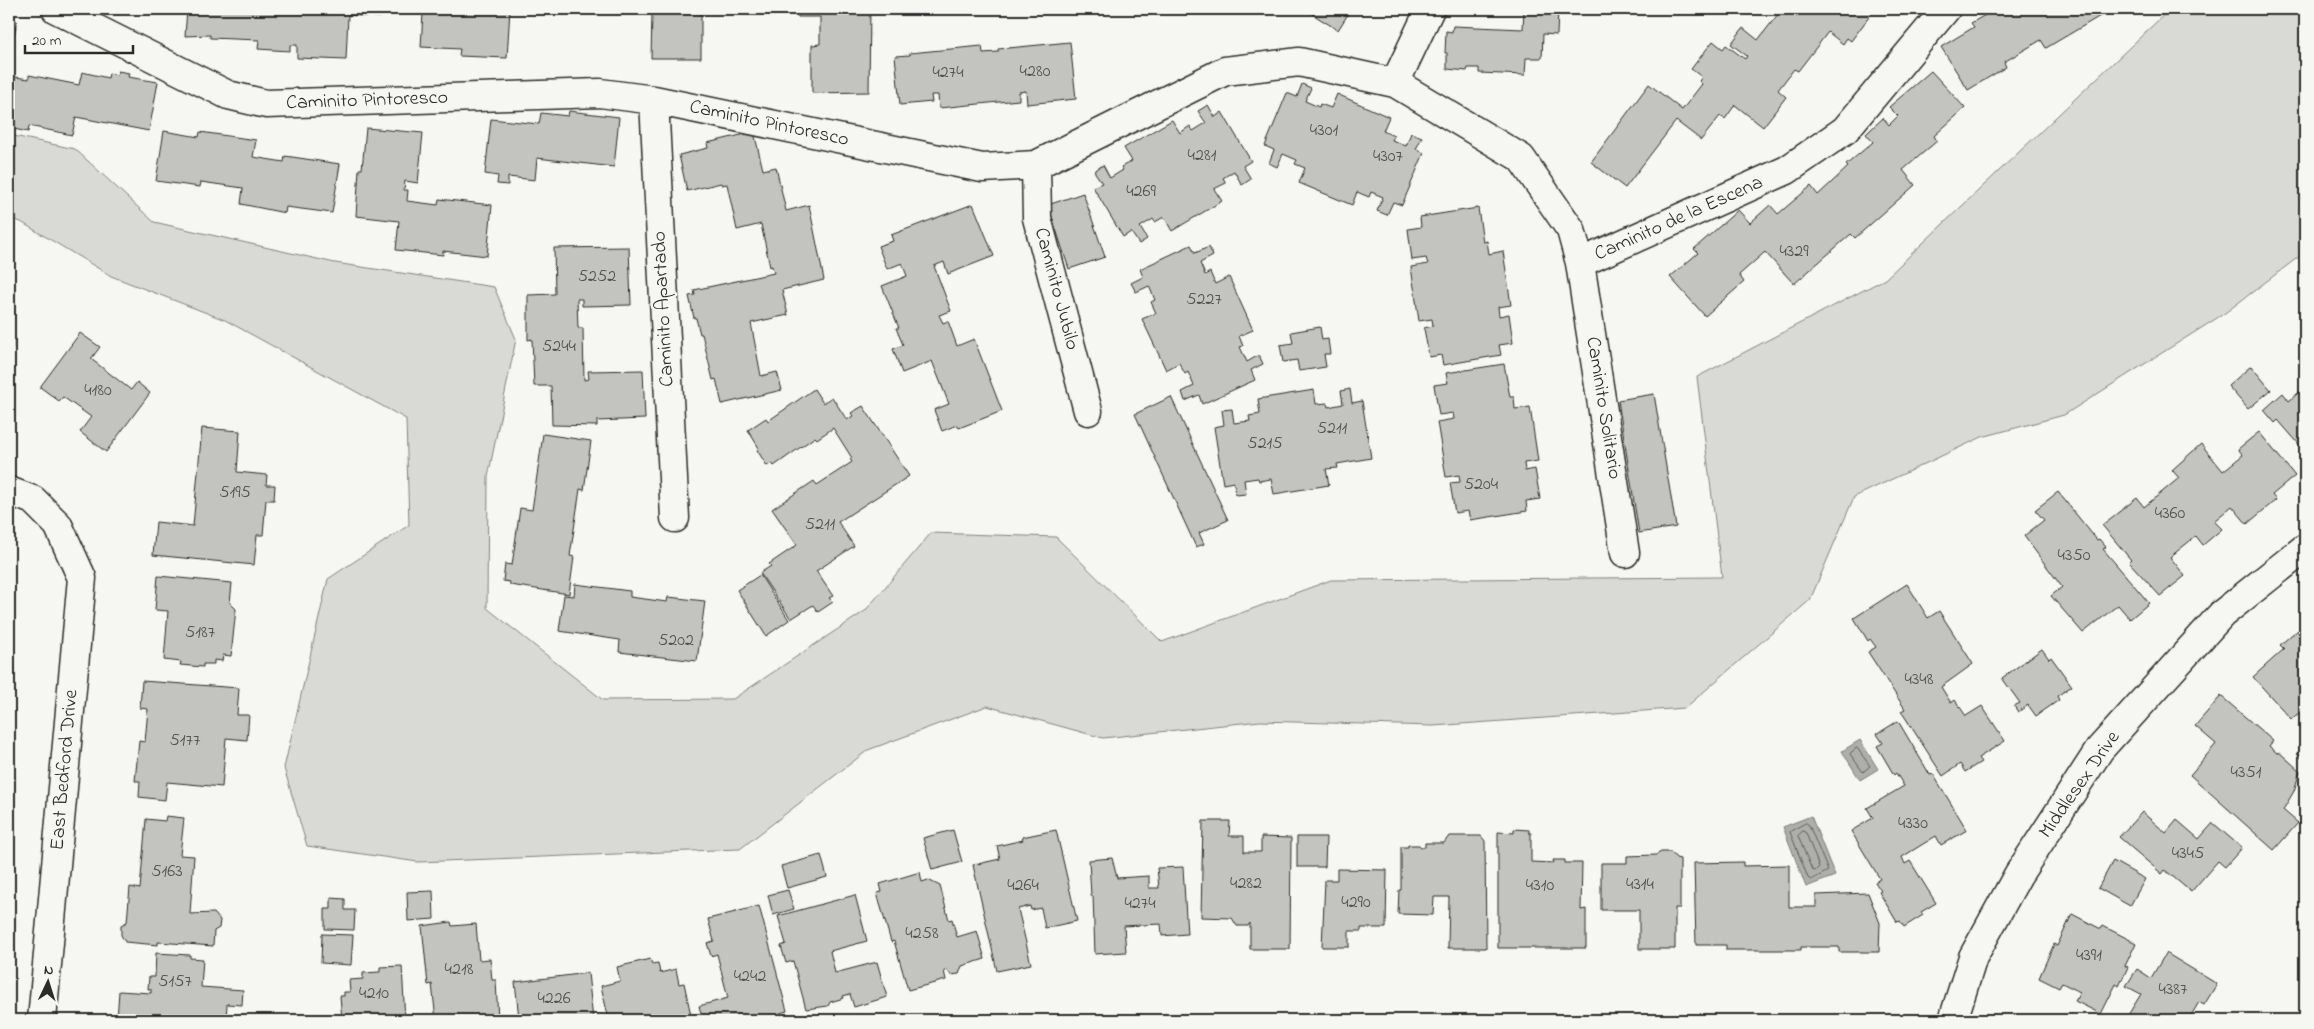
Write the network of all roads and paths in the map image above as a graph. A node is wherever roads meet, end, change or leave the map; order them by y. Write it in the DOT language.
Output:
graph roads {
  1 [pos="56,9"];
  2 [pos="1430,9"];
  3 [pos="1946,9"];
  4 [pos="1394,83"];
  5 [pos="654,100"];
  6 [pos="1036,165"];
  7 [pos="1580,263"];
  8 [pos="1088,411"];
  9 [pos="9,491"];
  10 [pos="675,518"];
  11 [pos="2305,548"];
  12 [pos="1625,553"];
  13 [pos="42,1020"];
  14 [pos="1953,1020"];
  1 -- 5 [label="street, Caminito Pintoresco"];
  2 -- 4 [label="street"];
  3 -- 7 [label="street, Caminito de la Escena"];
  4 -- 6 [label="street, Caminito Pintoresco"];
  4 -- 7 [label="street, Caminito de la Escena"];
  5 -- 6 [label="street, Caminito Pintoresco"];
  5 -- 10 [label="street, Caminito Apartado"];
  6 -- 8 [label="street, Caminito Jubilo"];
  7 -- 12 [label="street, Caminito Solitario"];
  9 -- 13 [label="street, East Bedford Drive"];
  11 -- 14 [label="street, Middlesex Drive"];
}
